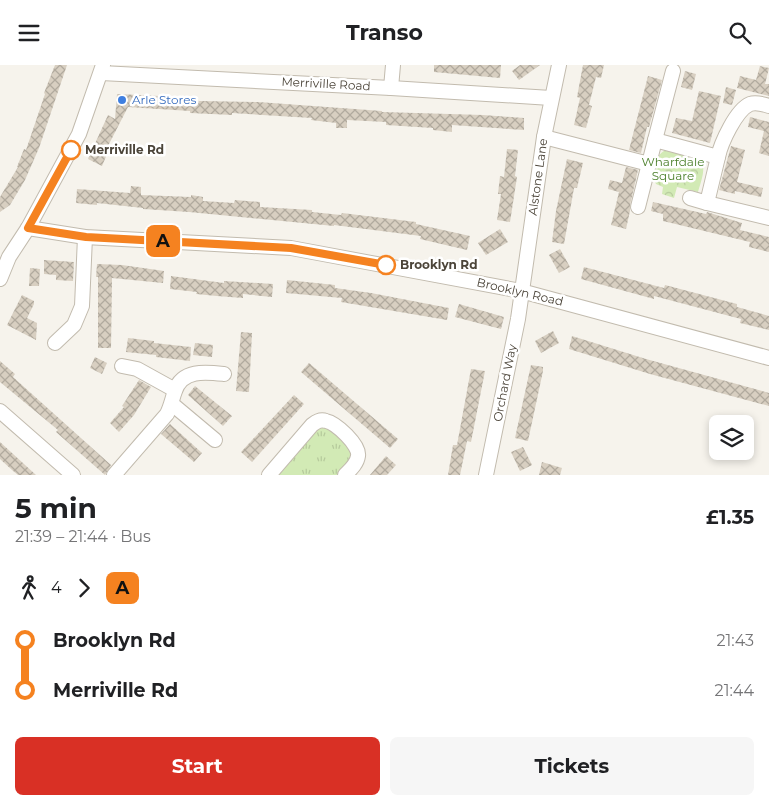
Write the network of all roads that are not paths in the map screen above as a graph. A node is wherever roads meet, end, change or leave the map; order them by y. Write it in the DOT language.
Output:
graph roads {
  1 [pos="393,65"];
  2 [pos="559,65"];
  3 [pos="102,69"];
  4 [pos="673,71"];
  5 [pos="391,88"];
  6 [pos="551,98"];
  7 [pos="769,106"];
  8 [pos="544,137"];
  9 [pos="655,140"];
  10 [pos="718,157"];
  11 [pos="649,164"];
  12 [pos="690,199"];
  13 [pos="707,203"];
  14 [pos="638,207"];
  15 [pos="769,219"];
  16 [pos="28,228"];
  17 [pos="86,237"];
  18 [pos="4,258"];
  19 [pos="0,279"];
  20 [pos="521,291"];
  21 [pos="55,343"];
  22 [pos="769,358"];
  23 [pos="122,366"];
  24 [pos="224,374"];
  25 [pos="173,397"];
  26 [pos="0,411"];
  27 [pos="215,440"];
  28 [pos="272,474"];
  29 [pos="74,475"];
  30 [pos="114,475"];
  31 [pos="345,475"];
  32 [pos="486,475"];
  1 -- 5 [label="street"];
  2 -- 6 [label="street, Alstone Lane"];
  3 -- 5 [label="street, Merriville Road"];
  3 -- 16 [label="street"];
  4 -- 9 [label="street"];
  5 -- 6 [label="street, Merriville Road"];
  6 -- 8 [label="street, Alstone Lane"];
  7 -- 10 [label="street"];
  8 -- 11 [label="street"];
  8 -- 20 [label="street, Alstone Lane"];
  9 -- 10 [label="street"];
  9 -- 11 [label="street"];
  10 -- 13 [label="street"];
  11 -- 14 [label="street"];
  12 -- 13 [label="street"];
  13 -- 15 [label="street"];
  16 -- 17 [label="street, Brooklyn Road"];
  16 -- 18 [label="street"];
  17 -- 20 [label="street, Brooklyn Road"];
  17 -- 21 [label="street"];
  18 -- 19 [label="street"];
  20 -- 22 [label="street, Brooklyn Road"];
  20 -- 32 [label="street, Orchard Way"];
  23 -- 25 [label="street"];
  24 -- 25 [label="street"];
  25 -- 27 [label="street"];
  25 -- 30 [label="street"];
  26 -- 29 [label="street"];
  28 -- 31 [label="street"];
}
